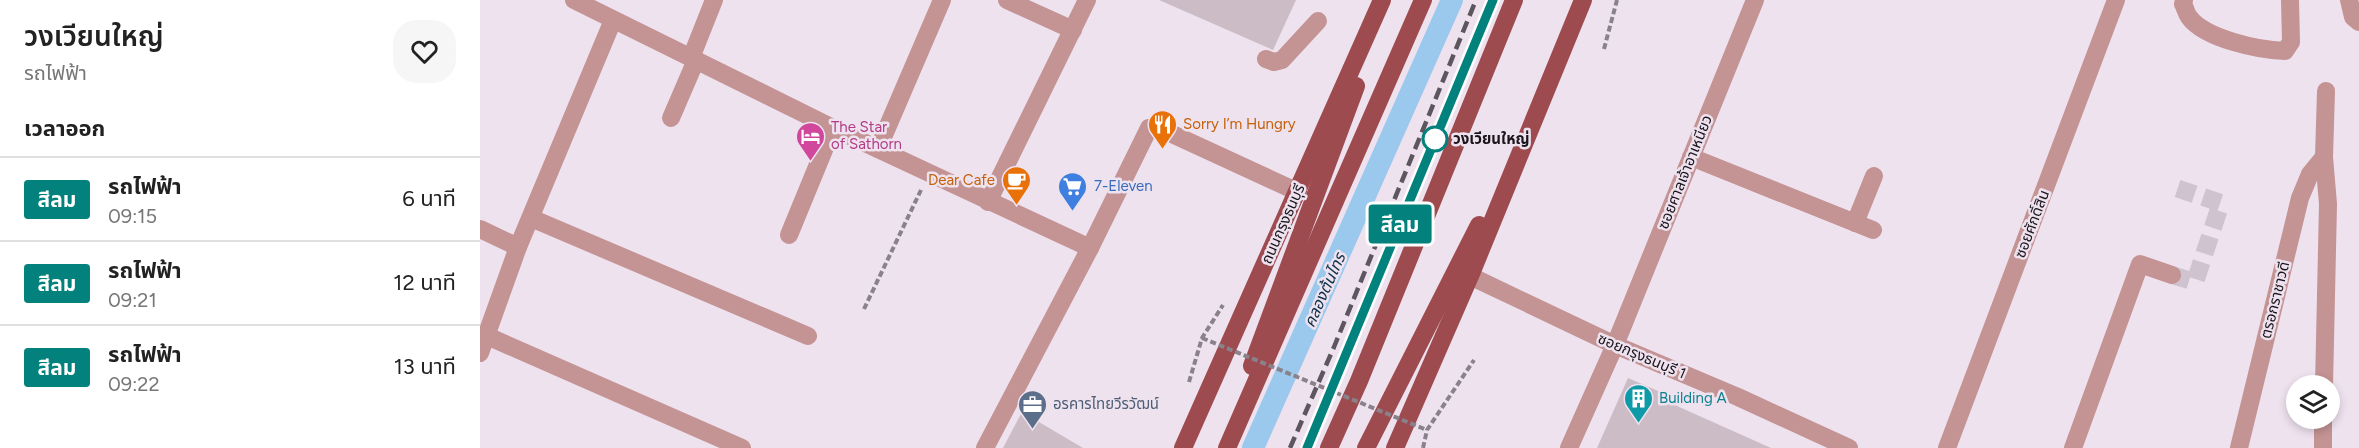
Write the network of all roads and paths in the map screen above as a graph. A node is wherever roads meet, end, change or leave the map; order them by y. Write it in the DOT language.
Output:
graph roads {
  1 [pos="574,0"];
  2 [pos="714,0"];
  3 [pos="942,0"];
  4 [pos="1007,0"];
  5 [pos="1087,0"];
  6 [pos="1382,0"];
  7 [pos="1389,0"];
  8 [pos="1423,0"];
  9 [pos="1514,0"];
  10 [pos="1582,0"];
  11 [pos="1617,0"];
  12 [pos="1755,0"];
  13 [pos="2116,0"];
  14 [pos="2184,0"];
  15 [pos="2290,0"];
  16 [pos="2349,0"];
  17 [pos="605,11"];
  18 [pos="1318,21"];
  19 [pos="2359,22"];
  20 [pos="1073,30"];
  21 [pos="1604,49"];
  22 [pos="1266,58"];
  23 [pos="694,59"];
  24 [pos="1550,78"];
  25 [pos="2326,91"];
  26 [pos="671,118"];
  27 [pos="833,128"];
  28 [pos="878,149"];
  29 [pos="1692,156"];
  30 [pos="2324,157"];
  31 [pos="929,173"];
  32 [pos="1874,176"];
  33 [pos="1298,192"];
  34 [pos="988,202"];
  35 [pos="531,218"];
  36 [pos="1855,223"];
  37 [pos="480,229"];
  38 [pos="1873,230"];
  39 [pos="789,235"];
  40 [pos="518,247"];
  41 [pos="1090,248"];
  42 [pos="2172,275"];
  43 [pos="1470,276"];
  44 [pos="1224,303"];
  45 [pos="864,309"];
  46 [pos="808,336"];
  47 [pos="1202,338"];
  48 [pos="483,344"];
  49 [pos="1615,345"];
  50 [pos="1474,360"];
  51 [pos="2324,375"];
  52 [pos="1186,391"];
  53 [pos="2323,429"];
  54 [pos="1427,430"];
  55 [pos="1816,441"];
  56 [pos="742,448"];
  57 [pos="986,448"];
  58 [pos="1183,448"];
  59 [pos="1226,448"];
  60 [pos="1329,448"];
  61 [pos="1365,448"];
  62 [pos="1395,448"];
  63 [pos="1423,448"];
  64 [pos="1569,448"];
  65 [pos="1849,448"];
  66 [pos="1947,448"];
  67 [pos="2073,448"];
  68 [pos="2239,448"];
  69 [pos="2323,448"];
  1 -- 17 [label="street"];
  2 -- 23 [label="street"];
  3 -- 28 [label="street"];
  4 -- 20 [label="street"];
  5 -- 20 [label="street"];
  6 -- 33 [label="main road, ถนนกรุงธนบุรี"];
  7 -- 59 [label="main road"];
  8 -- 59 [label="main road"];
  9 -- 60 [label="main road"];
  10 -- 24 [label="main road"];
  11 -- 21 [label="path"];
  12 -- 29 [label="street, ซอยศาลเจ้าอาเหนียว"];
  13 -- 66 [label="street, ซอยศักดิ์สิน"];
  14 -- 15 [label="street"];
  16 -- 19 [label="street"];
  17 -- 23 [label="street"];
  17 -- 35 [label="street"];
  18 -- 22 [label="street"];
  20 -- 34 [label="street"];
  23 -- 26 [label="street"];
  23 -- 27 [label="street"];
  24 -- 43 [label="main road"];
  24 -- 61 [label="main road"];
  25 -- 30 [label="street"];
  27 -- 28 [label="street"];
  27 -- 39 [label="street"];
  28 -- 31 [label="street"];
  29 -- 36 [label="street"];
  29 -- 49 [label="street, ซอยศาลเจ้าอาเหนียว"];
  30 -- 51 [label="street"];
  30 -- 68 [label="street, ตรอกราชาวดี"];
  31 -- 34 [label="street"];
  31 -- 45 [label="path"];
  32 -- 36 [label="street"];
  33 -- 41 [label="street"];
  33 -- 58 [label="main road, ถนนกรุงธนบุรี"];
  34 -- 41 [label="street"];
  35 -- 40 [label="street"];
  35 -- 46 [label="street"];
  36 -- 38 [label="street"];
  37 -- 40 [label="street"];
  40 -- 48 [label="street"];
  41 -- 57 [label="street"];
  42 -- 67 [label="street"];
  43 -- 49 [label="street, ซอยกรุงธนบุรี 1"];
  43 -- 62 [label="main road"];
  44 -- 47 [label="path"];
  47 -- 52 [label="path"];
  47 -- 54 [label="path, bridge"];
  48 -- 56 [label="street"];
  49 -- 55 [label="street, ซอยกรุงธนบุรี 1"];
  49 -- 64 [label="street, ซอยศาลเจ้าอาเหนียว"];
  50 -- 54 [label="path"];
  53 -- 69 [label="street"];
  54 -- 63 [label="path"];
  55 -- 65 [label="street, ซอยกรุงธนบุรี 1"];
}
